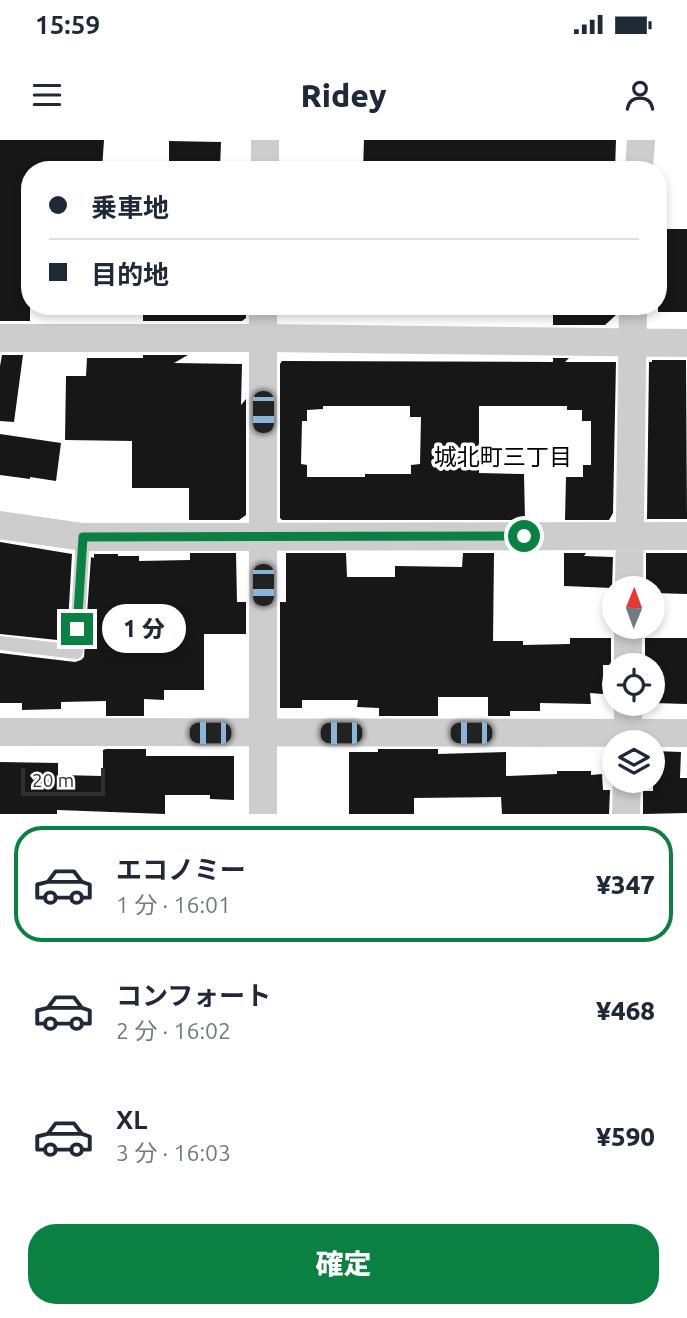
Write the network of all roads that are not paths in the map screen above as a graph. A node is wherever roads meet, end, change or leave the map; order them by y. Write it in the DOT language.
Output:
graph roads {
  1 [pos="265,140"];
  2 [pos="641,140"];
  3 [pos="265,161"];
  4 [pos="640,161"];
  5 [pos="263,315"];
  6 [pos="633,315"];
  7 [pos="0,338"];
  8 [pos="263,338"];
  9 [pos="632,343"];
  10 [pos="687,343"];
  11 [pos="0,525"];
  12 [pos="263,536"];
  13 [pos="629,536"];
  14 [pos="687,536"];
  15 [pos="83,537"];
  16 [pos="629,576"];
  17 [pos="0,643"];
  18 [pos="0,732"];
  19 [pos="263,733"];
  20 [pos="687,733"];
  21 [pos="665,735"];
  22 [pos="602,738"];
  23 [pos="627,793"];
  24 [pos="263,814"];
  25 [pos="626,814"];
  1 -- 3 [label="street"];
  2 -- 4 [label="street"];
  5 -- 8 [label="street"];
  6 -- 9 [label="street"];
  7 -- 8 [label="street"];
  8 -- 9 [label="street"];
  8 -- 12 [label="street"];
  9 -- 10 [label="street"];
  9 -- 13 [label="street"];
  11 -- 15 [label="street"];
  12 -- 13 [label="street"];
  12 -- 15 [label="street"];
  12 -- 19 [label="street"];
  13 -- 14 [label="street"];
  13 -- 16 [label="street"];
  15 -- 17 [label="lane"];
  18 -- 19 [label="street"];
  19 -- 22 [label="street"];
  19 -- 24 [label="street"];
  20 -- 21 [label="street"];
  23 -- 25 [label="street"];
}
